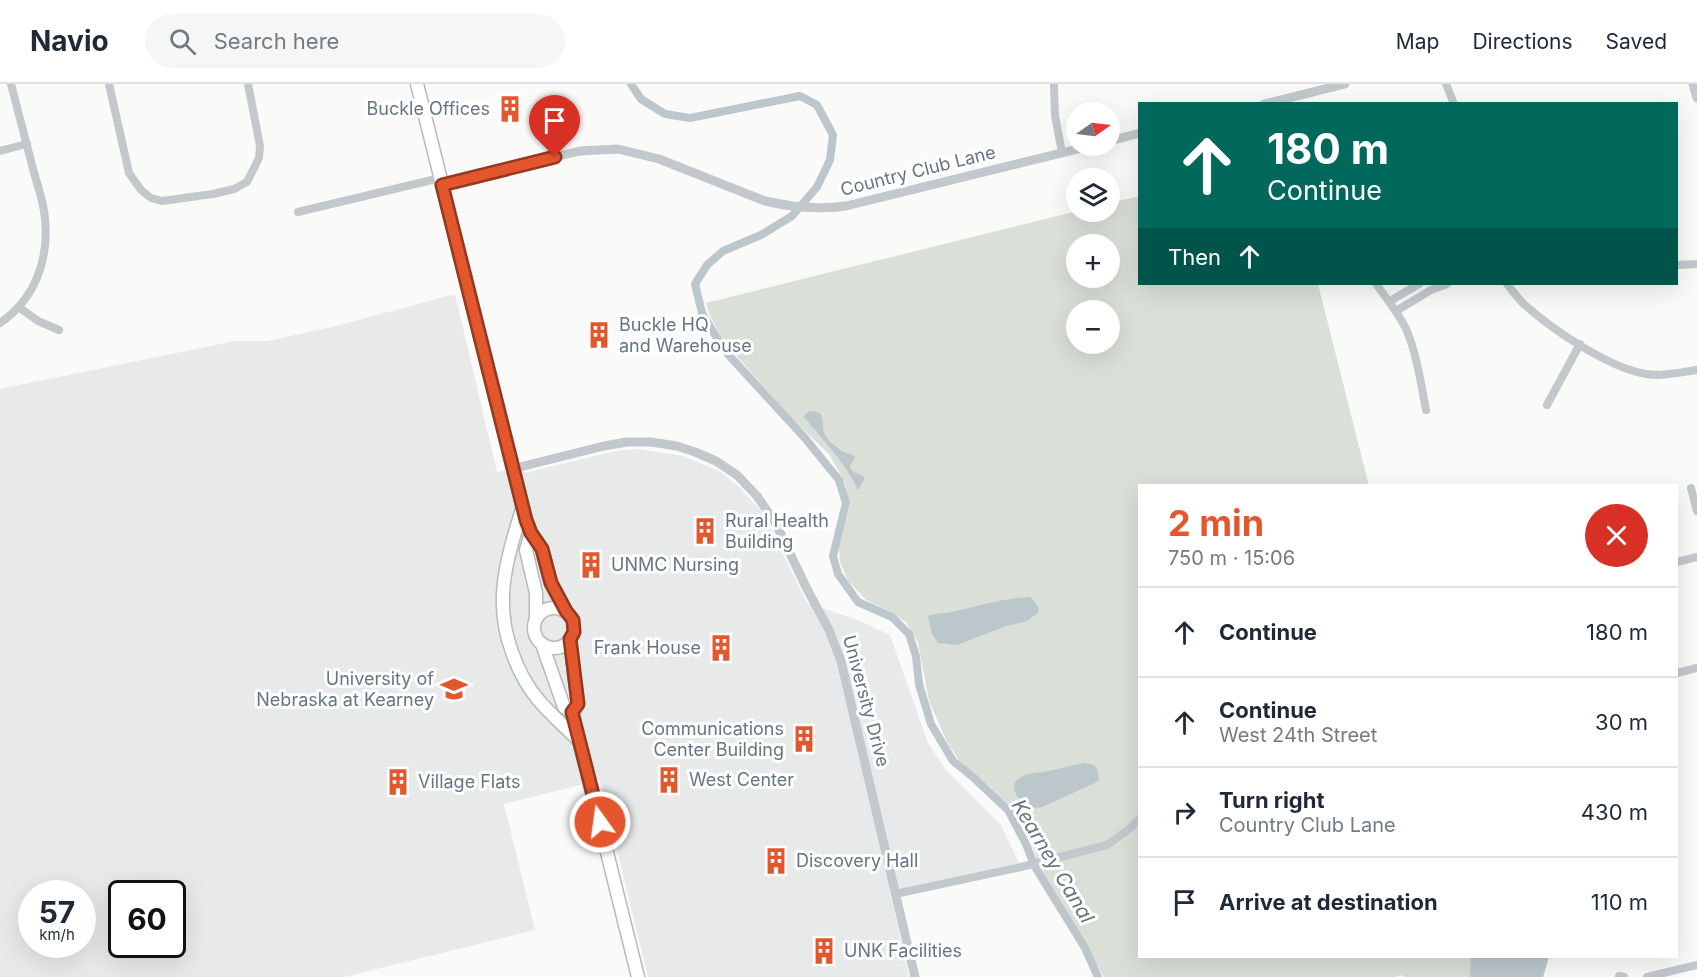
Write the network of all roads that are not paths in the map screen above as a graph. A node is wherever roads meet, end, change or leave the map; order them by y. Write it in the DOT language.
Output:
graph roads {
  1 [pos="11,84"];
  2 [pos="109,84"];
  3 [pos="248,84"];
  4 [pos="417,84"];
  5 [pos="1054,84"];
  6 [pos="1345,84"];
  7 [pos="1446,84"];
  8 [pos="1693,84"];
  9 [pos="1697,98"];
  10 [pos="1272,102"];
  11 [pos="1453,102"];
  12 [pos="1138,134"];
  13 [pos="1120,138"];
  14 [pos="27,144"];
  15 [pos="0,150"];
  16 [pos="1066,151"];
  17 [pos="1062,152"];
  18 [pos="441,181"];
  19 [pos="298,212"];
  20 [pos="1697,264"];
  21 [pos="1678,265"];
  22 [pos="1377,285"];
  23 [pos="1417,285"];
  24 [pos="1444,285"];
  25 [pos="1508,285"];
  26 [pos="1390,302"];
  27 [pos="20,308"];
  28 [pos="1396,311"];
  29 [pos="0,323"];
  30 [pos="59,330"];
  31 [pos="1580,344"];
  32 [pos="1697,370"];
  33 [pos="1547,405"];
  34 [pos="1426,410"];
  35 [pos="512,469"];
  36 [pos="1691,488"];
  37 [pos="522,507"];
  38 [pos="1697,511"];
  39 [pos="531,533"];
  40 [pos="1697,557"];
  41 [pos="1678,562"];
  42 [pos="566,611"];
  43 [pos="536,618"];
  44 [pos="570,639"];
  45 [pos="542,644"];
  46 [pos="1697,668"];
  47 [pos="1678,673"];
  48 [pos="572,712"];
  49 [pos="580,742"];
  50 [pos="1138,821"];
  51 [pos="895,894"];
  52 [pos="1697,965"];
  53 [pos="1619,976"];
  54 [pos="638,977"];
  55 [pos="915,977"];
  56 [pos="1624,977"];
  57 [pos="1647,977"];
  1 -- 14 [label="street"];
  2 -- 3 [label="street"];
  4 -- 18 [label="main road"];
  5 -- 17 [label="street"];
  6 -- 10 [label="street"];
  7 -- 11 [label="street"];
  8 -- 9 [label="street"];
  12 -- 13 [label="street"];
  14 -- 15 [label="street"];
  14 -- 27 [label="street"];
  16 -- 17 [label="street, Country Club Lane"];
  17 -- 18 [label="street, Country Club Lane"];
  18 -- 19 [label="street"];
  18 -- 35 [label="main road"];
  20 -- 21 [label="street"];
  22 -- 26 [label="street"];
  23 -- 26 [label="street"];
  24 -- 28 [label="street"];
  25 -- 31 [label="street"];
  26 -- 28 [label="street"];
  27 -- 29 [label="street"];
  27 -- 30 [label="street"];
  28 -- 34 [label="street"];
  31 -- 32 [label="street"];
  31 -- 33 [label="street"];
  35 -- 37 [label="main road"];
  35 -- 51 [label="street, University Drive"];
  36 -- 38 [label="street"];
  37 -- 39 [label="main road"];
  37 -- 49 [label="main road"];
  39 -- 42 [label="main road"];
  39 -- 43 [label="main road"];
  40 -- 41 [label="street"];
  42 -- 43 [label="main road"];
  42 -- 44 [label="main road"];
  43 -- 45 [label="main road"];
  44 -- 45 [label="main road"];
  44 -- 48 [label="main road"];
  45 -- 48 [label="main road"];
  46 -- 47 [label="street"];
  48 -- 49 [label="main road"];
  49 -- 54 [label="main road"];
  50 -- 51 [label="street"];
  51 -- 55 [label="street, University Drive"];
  52 -- 57 [label="street"];
  53 -- 56 [label="street"];
}
